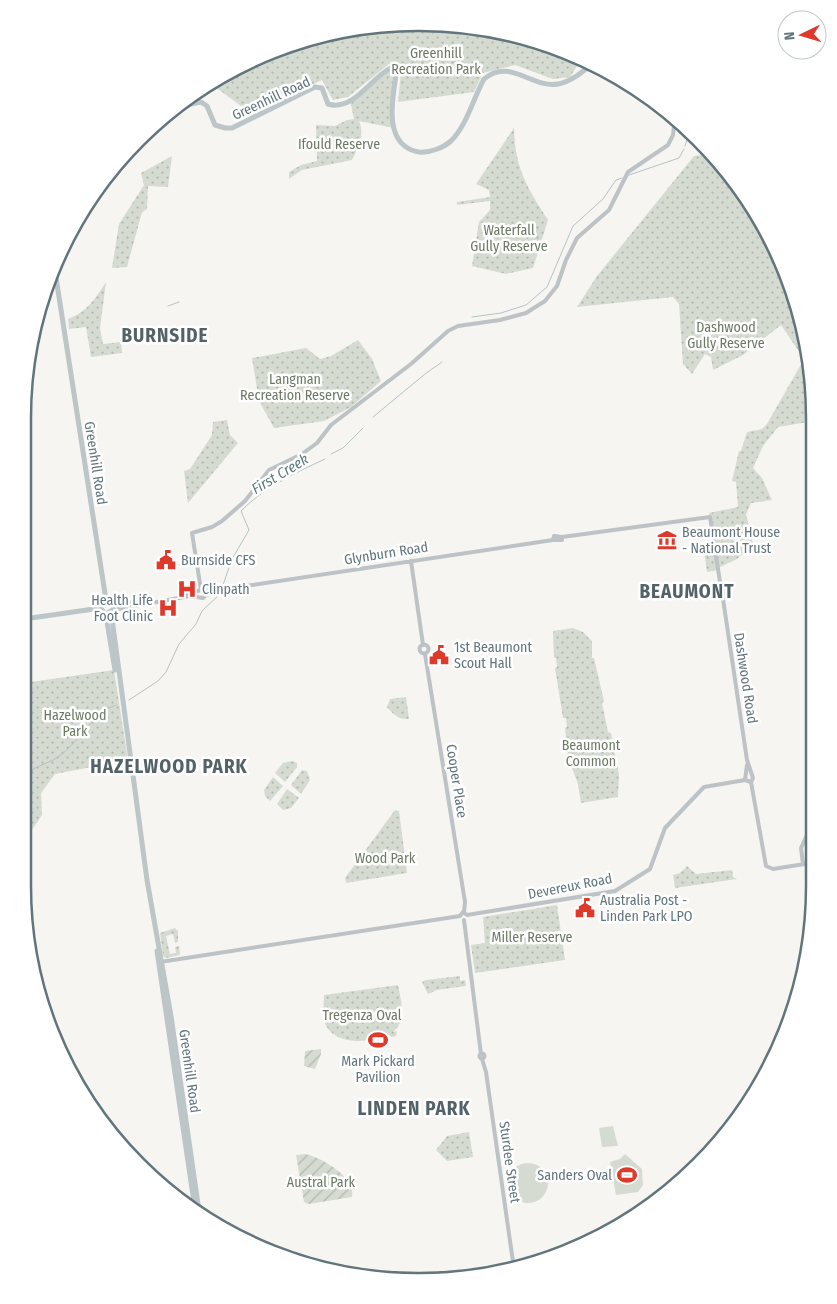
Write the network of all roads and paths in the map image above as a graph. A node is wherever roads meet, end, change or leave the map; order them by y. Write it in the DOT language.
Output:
graph roads {
  1 [pos="585,69"];
  2 [pos="193,104"];
  3 [pos="674,127"];
  4 [pos="57,281"];
  5 [pos="701,518"];
  6 [pos="712,530"];
  7 [pos="411,561"];
  8 [pos="202,593"];
  9 [pos="109,600"];
  10 [pos="107,610"];
  11 [pos="31,619"];
  12 [pos="748,777"];
  13 [pos="751,782"];
  14 [pos="806,836"];
  15 [pos="803,864"];
  16 [pos="806,864"];
  17 [pos="466,913"];
  18 [pos="460,916"];
  19 [pos="464,920"];
  20 [pos="160,962"];
  21 [pos="194,1201"];
  22 [pos="198,1203"];
  23 [pos="513,1261"];
  1 -- 2 [label="main road, Greenhill Road"];
  3 -- 8 [label="street"];
  4 -- 9 [label="main road, Greenhill Road"];
  5 -- 6 [label="street"];
  5 -- 6 [label="street, Dashwood Road"];
  5 -- 7 [label="street, Glynburn Road"];
  6 -- 12 [label="street, Dashwood Road"];
  7 -- 8 [label="street, Glynburn Road"];
  7 -- 17 [label="street, Cooper Place"];
  8 -- 9 [label="street, Glynburn Road"];
  8 -- 10 [label="street, Glynburn Road"];
  9 -- 10 [label="main road, Greenhill Road"];
  9 -- 10 [label="main road"];
  10 -- 11 [label="main road, Glynburn Road"];
  10 -- 20 [label="main road, Greenhill Road"];
  12 -- 13 [label="street"];
  12 -- 13 [label="street, Dashwood Road"];
  12 -- 17 [label="street, Devereux Road"];
  13 -- 15 [label="street"];
  14 -- 15 [label="street"];
  15 -- 16 [label="street"];
  17 -- 18 [label="street"];
  17 -- 19 [label="street"];
  18 -- 19 [label="street"];
  18 -- 20 [label="street"];
  19 -- 23 [label="street, Sturdee Street"];
  20 -- 21 [label="main road, Greenhill Road"];
  20 -- 22 [label="main road, Greenhill Road"];
}
